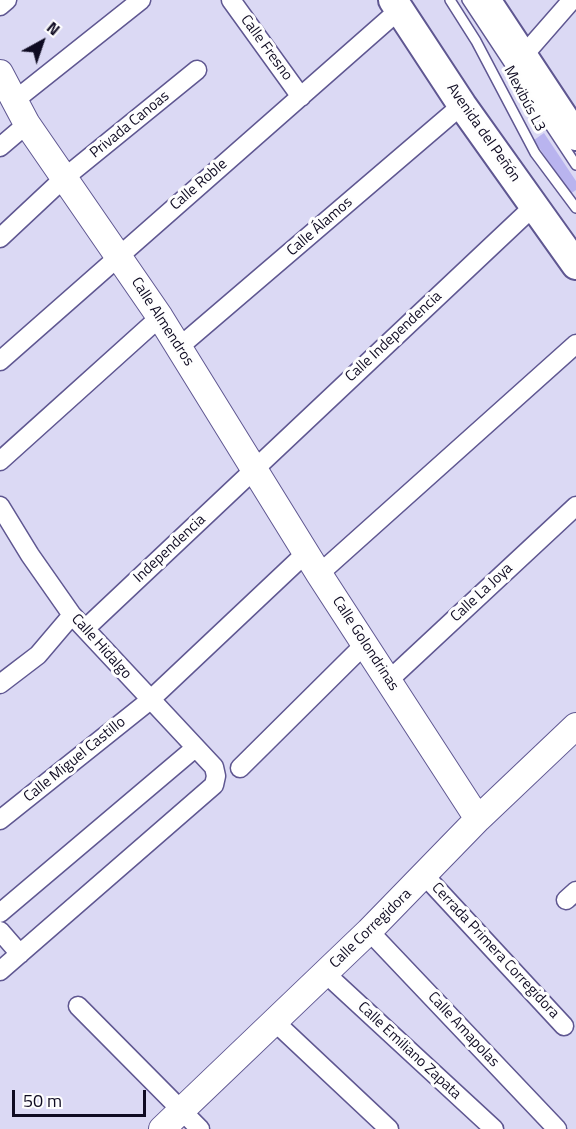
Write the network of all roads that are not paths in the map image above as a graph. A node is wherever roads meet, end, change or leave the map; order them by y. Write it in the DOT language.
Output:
graph roads {
  1 [pos="7,0"];
  2 [pos="141,0"];
  3 [pos="231,0"];
  4 [pos="450,0"];
  5 [pos="467,0"];
  6 [pos="486,0"];
  7 [pos="572,0"];
  8 [pos="396,5"];
  9 [pos="0,6"];
  10 [pos="523,56"];
  11 [pos="197,70"];
  12 [pos="0,73"];
  13 [pos="301,97"];
  14 [pos="14,101"];
  15 [pos="462,105"];
  16 [pos="27,124"];
  17 [pos="576,136"];
  18 [pos="0,147"];
  19 [pos="576,165"];
  20 [pos="63,179"];
  21 [pos="534,206"];
  22 [pos="576,208"];
  23 [pos="0,238"];
  24 [pos="118,256"];
  25 [pos="576,265"];
  26 [pos="160,317"];
  27 [pos="576,344"];
  28 [pos="178,348"];
  29 [pos="0,361"];
  30 [pos="0,461"];
  31 [pos="255,469"];
  32 [pos="0,506"];
  33 [pos="576,506"];
  34 [pos="313,564"];
  35 [pos="72,615"];
  36 [pos="85,630"];
  37 [pos="366,643"];
  38 [pos="388,681"];
  39 [pos="0,684"];
  40 [pos="149,701"];
  41 [pos="576,726"];
  42 [pos="195,748"];
  43 [pos="240,768"];
  44 [pos="478,819"];
  45 [pos="0,820"];
  46 [pos="425,876"];
  47 [pos="0,913"];
  48 [pos="0,931"];
  49 [pos="369,931"];
  50 [pos="20,954"];
  51 [pos="0,971"];
  52 [pos="325,973"];
  53 [pos="78,1006"];
  54 [pos="274,1021"];
  55 [pos="564,1026"];
  56 [pos="181,1111"];
  57 [pos="162,1129"];
  58 [pos="200,1129"];
  59 [pos="389,1129"];
  60 [pos="494,1129"];
  61 [pos="557,1129"];
  1 -- 9 [label="street"];
  2 -- 14 [label="street"];
  3 -- 13 [label="street, Calle Fresno"];
  4 -- 22 [label="lane, Mexibús L3"];
  5 -- 19 [label="lane, Mexibús L3"];
  6 -- 10 [label="main road"];
  7 -- 10 [label="street"];
  8 -- 13 [label="street, Calle Roble"];
  8 -- 15 [label="main road, Avenida del Peñón"];
  10 -- 17 [label="main road"];
  11 -- 20 [label="street, Privada Canoas"];
  12 -- 14 [label="street"];
  13 -- 24 [label="street, Calle Roble"];
  14 -- 16 [label="street"];
  15 -- 21 [label="main road, Avenida del Peñón"];
  15 -- 28 [label="street, Calle Álamos"];
  16 -- 18 [label="street"];
  16 -- 20 [label="street"];
  20 -- 23 [label="street, Privada Canoas"];
  20 -- 24 [label="street, Calle Almendros"];
  21 -- 25 [label="main road, Avenida del Peñón"];
  21 -- 31 [label="street, Calle Independencia"];
  24 -- 26 [label="street, Calle Almendros"];
  24 -- 29 [label="street, Calle Roble"];
  26 -- 28 [label="street, Calle Almendros"];
  26 -- 30 [label="street"];
  27 -- 34 [label="street"];
  28 -- 31 [label="street, Calle Almendros"];
  31 -- 34 [label="street, Calle Golondrinas"];
  31 -- 36 [label="street, Independencia"];
  32 -- 35 [label="street, Calle Hidalgo"];
  33 -- 38 [label="street, Calle La Joya"];
  34 -- 37 [label="street, Calle Golondrinas"];
  34 -- 40 [label="street"];
  35 -- 36 [label="street, Calle Hidalgo"];
  35 -- 39 [label="street"];
  36 -- 40 [label="street, Calle Hidalgo"];
  37 -- 38 [label="street, Calle Golondrinas"];
  37 -- 43 [label="street"];
  38 -- 44 [label="street, Calle Golondrinas"];
  40 -- 42 [label="street, Calle Hidalgo"];
  40 -- 45 [label="street, Calle Miguel Castillo"];
  41 -- 44 [label="street, Calle Corregidora"];
  42 -- 47 [label="street"];
  42 -- 50 [label="street, Calle Hidalgo"];
  44 -- 46 [label="street, Calle Corregidora"];
  46 -- 49 [label="street, Calle Corregidora"];
  46 -- 55 [label="street, Cerrada Primera Corregidora"];
  48 -- 50 [label="street"];
  49 -- 52 [label="street, Calle Corregidora"];
  49 -- 61 [label="street, Calle Amapolas"];
  50 -- 51 [label="street"];
  52 -- 54 [label="street, Calle Corregidora"];
  52 -- 60 [label="street, Calle Emiliano Zapata"];
  53 -- 56 [label="street"];
  54 -- 56 [label="street, Calle Corregidora"];
  54 -- 59 [label="street"];
  56 -- 57 [label="street, Calle Corregidora"];
  56 -- 58 [label="street"];
}
